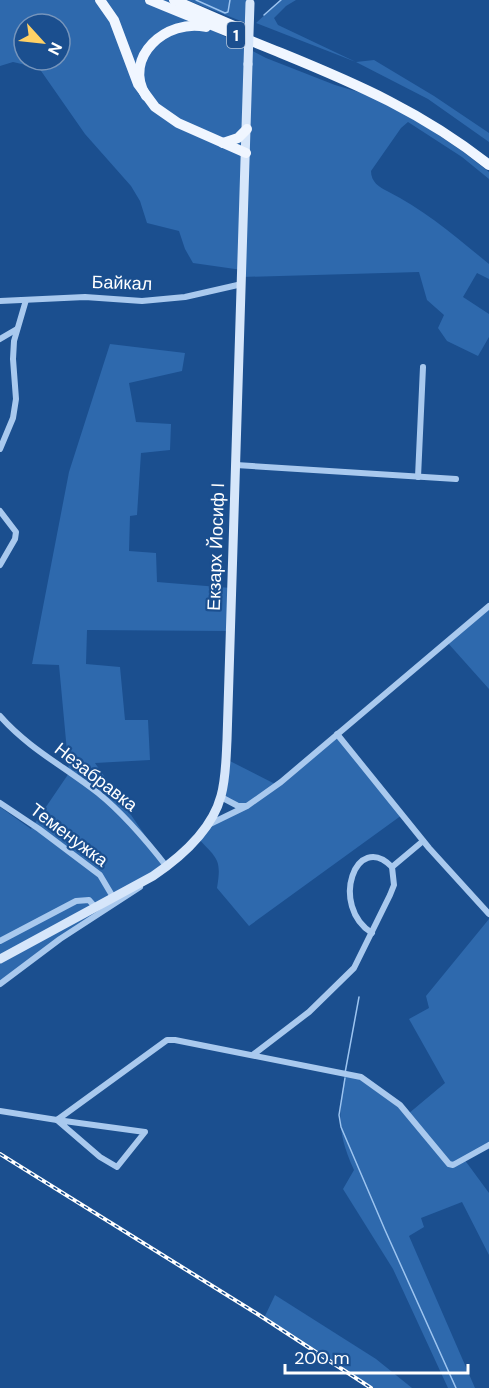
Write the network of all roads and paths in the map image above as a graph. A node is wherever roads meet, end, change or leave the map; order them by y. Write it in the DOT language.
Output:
graph roads {
  1 [pos="100,0"];
  2 [pos="150,0"];
  3 [pos="174,0"];
  4 [pos="250,2"];
  5 [pos="322,70"];
  6 [pos="365,88"];
  7 [pos="146,96"];
  8 [pos="247,129"];
  9 [pos="223,143"];
  10 [pos="246,153"];
  11 [pos="489,165"];
  12 [pos="242,284"];
  13 [pos="26,300"];
  14 [pos="0,301"];
  15 [pos="17,329"];
  16 [pos="0,339"];
  17 [pos="423,367"];
  18 [pos="0,449"];
  19 [pos="236,465"];
  20 [pos="418,477"];
  21 [pos="456,479"];
  22 [pos="0,511"];
  23 [pos="0,565"];
  24 [pos="489,606"];
  25 [pos="0,716"];
  26 [pos="337,735"];
  27 [pos="221,797"];
  28 [pos="0,803"];
  29 [pos="247,806"];
  30 [pos="206,825"];
  31 [pos="423,841"];
  32 [pos="167,867"];
  33 [pos="392,867"];
  34 [pos="153,876"];
  35 [pos="111,898"];
  36 [pos="95,907"];
  37 [pos="489,914"];
  38 [pos="372,933"];
  39 [pos="0,941"];
  40 [pos="27,945"];
  41 [pos="36,956"];
  42 [pos="0,959"];
  43 [pos="0,984"];
  44 [pos="254,1054"];
  45 [pos="0,1111"];
  46 [pos="57,1120"];
  47 [pos="489,1145"];
  1 -- 7 [label="main road"];
  2 -- 5 [label="main road, 1"];
  3 -- 6 [label="main road"];
  4 -- 8 [label="main road, Екзарх Йосиф I, bridge"];
  5 -- 6 [label="main road, 1"];
  5 -- 7 [label="main road"];
  6 -- 11 [label="main road, 1"];
  7 -- 9 [label="main road"];
  8 -- 9 [label="main road"];
  8 -- 10 [label="main road, Екзарх Йосиф I"];
  9 -- 10 [label="main road"];
  10 -- 12 [label="main road, Екзарх Йосиф I"];
  12 -- 13 [label="street, Байкал"];
  12 -- 19 [label="main road, Екзарх Йосиф I"];
  13 -- 14 [label="street, Байкал"];
  13 -- 15 [label="street"];
  15 -- 16 [label="street"];
  15 -- 18 [label="street"];
  17 -- 20 [label="street"];
  19 -- 20 [label="street"];
  19 -- 27 [label="main road, Екзарх Йосиф I"];
  20 -- 21 [label="street"];
  22 -- 23 [label="street"];
  24 -- 26 [label="street"];
  25 -- 32 [label="street, Незабравка"];
  26 -- 29 [label="street"];
  26 -- 31 [label="street"];
  27 -- 29 [label="street"];
  27 -- 30 [label="main road, Екзарх Йосиф I"];
  28 -- 35 [label="street, Теменужка"];
  29 -- 30 [label="street"];
  30 -- 32 [label="main road, Екзарх Йосиф I"];
  31 -- 33 [label="street"];
  31 -- 37 [label="street"];
  32 -- 34 [label="main road, Екзарх Йосиф I"];
  33 -- 38 [label="street"];
  33 -- 38 [label="street"];
  34 -- 35 [label="main road, Екзарх Йосиф I"];
  34 -- 41 [label="street, Екзарх Йосиф I"];
  35 -- 36 [label="main road, Екзарх Йосиф I"];
  36 -- 39 [label="street"];
  36 -- 40 [label="main road, Екзарх Йосиф I"];
  38 -- 44 [label="street"];
  40 -- 41 [label="street"];
  40 -- 42 [label="main road, Екзарх Йосиф I"];
  41 -- 43 [label="street, Екзарх Йосиф I"];
  44 -- 46 [label="street"];
  44 -- 47 [label="street"];
  45 -- 46 [label="street"];
  46 -- 46 [label="street"];
}
